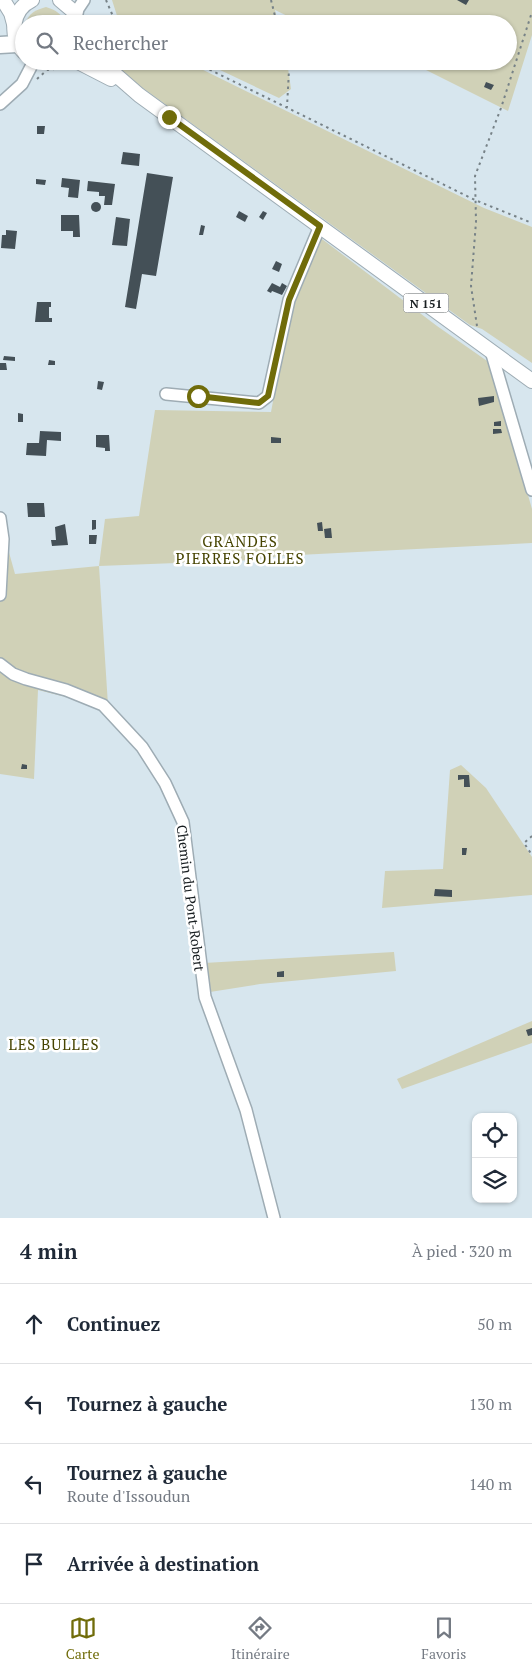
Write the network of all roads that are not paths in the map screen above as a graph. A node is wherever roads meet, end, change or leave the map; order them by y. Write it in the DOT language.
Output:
graph roads {
  1 [pos="3,0"];
  2 [pos="32,0"];
  3 [pos="60,0"];
  4 [pos="84,0"];
  5 [pos="17,15"];
  6 [pos="74,15"];
  7 [pos="78,15"];
  8 [pos="15,21"];
  9 [pos="14,24"];
  10 [pos="15,28"];
  11 [pos="0,45"];
  12 [pos="15,47"];
  13 [pos="29,70"];
  14 [pos="94,70"];
  15 [pos="110,70"];
  16 [pos="139,95"];
  17 [pos="0,104"];
  18 [pos="320,226"];
  19 [pos="491,351"];
  20 [pos="532,381"];
  21 [pos="166,394"];
  22 [pos="532,490"];
  23 [pos="0,518"];
  24 [pos="0,595"];
  25 [pos="0,664"];
  26 [pos="274,1218"];
  1 -- 9 [label="main road"];
  2 -- 5 [label="main road"];
  3 -- 6 [label="main road"];
  4 -- 7 [label="street"];
  8 -- 9 [label="main road"];
  9 -- 10 [label="main road"];
  11 -- 12 [label="highway"];
  13 -- 17 [label="street"];
  14 -- 16 [label="main road, N 151"];
  15 -- 16 [label="main road, N 151"];
  16 -- 18 [label="main road, N 151"];
  18 -- 19 [label="main road, N 151"];
  18 -- 21 [label="street"];
  19 -- 20 [label="main road, N 151"];
  19 -- 22 [label="street"];
  23 -- 24 [label="street"];
  25 -- 26 [label="street, Chemin du Pont-Robert"];
}
